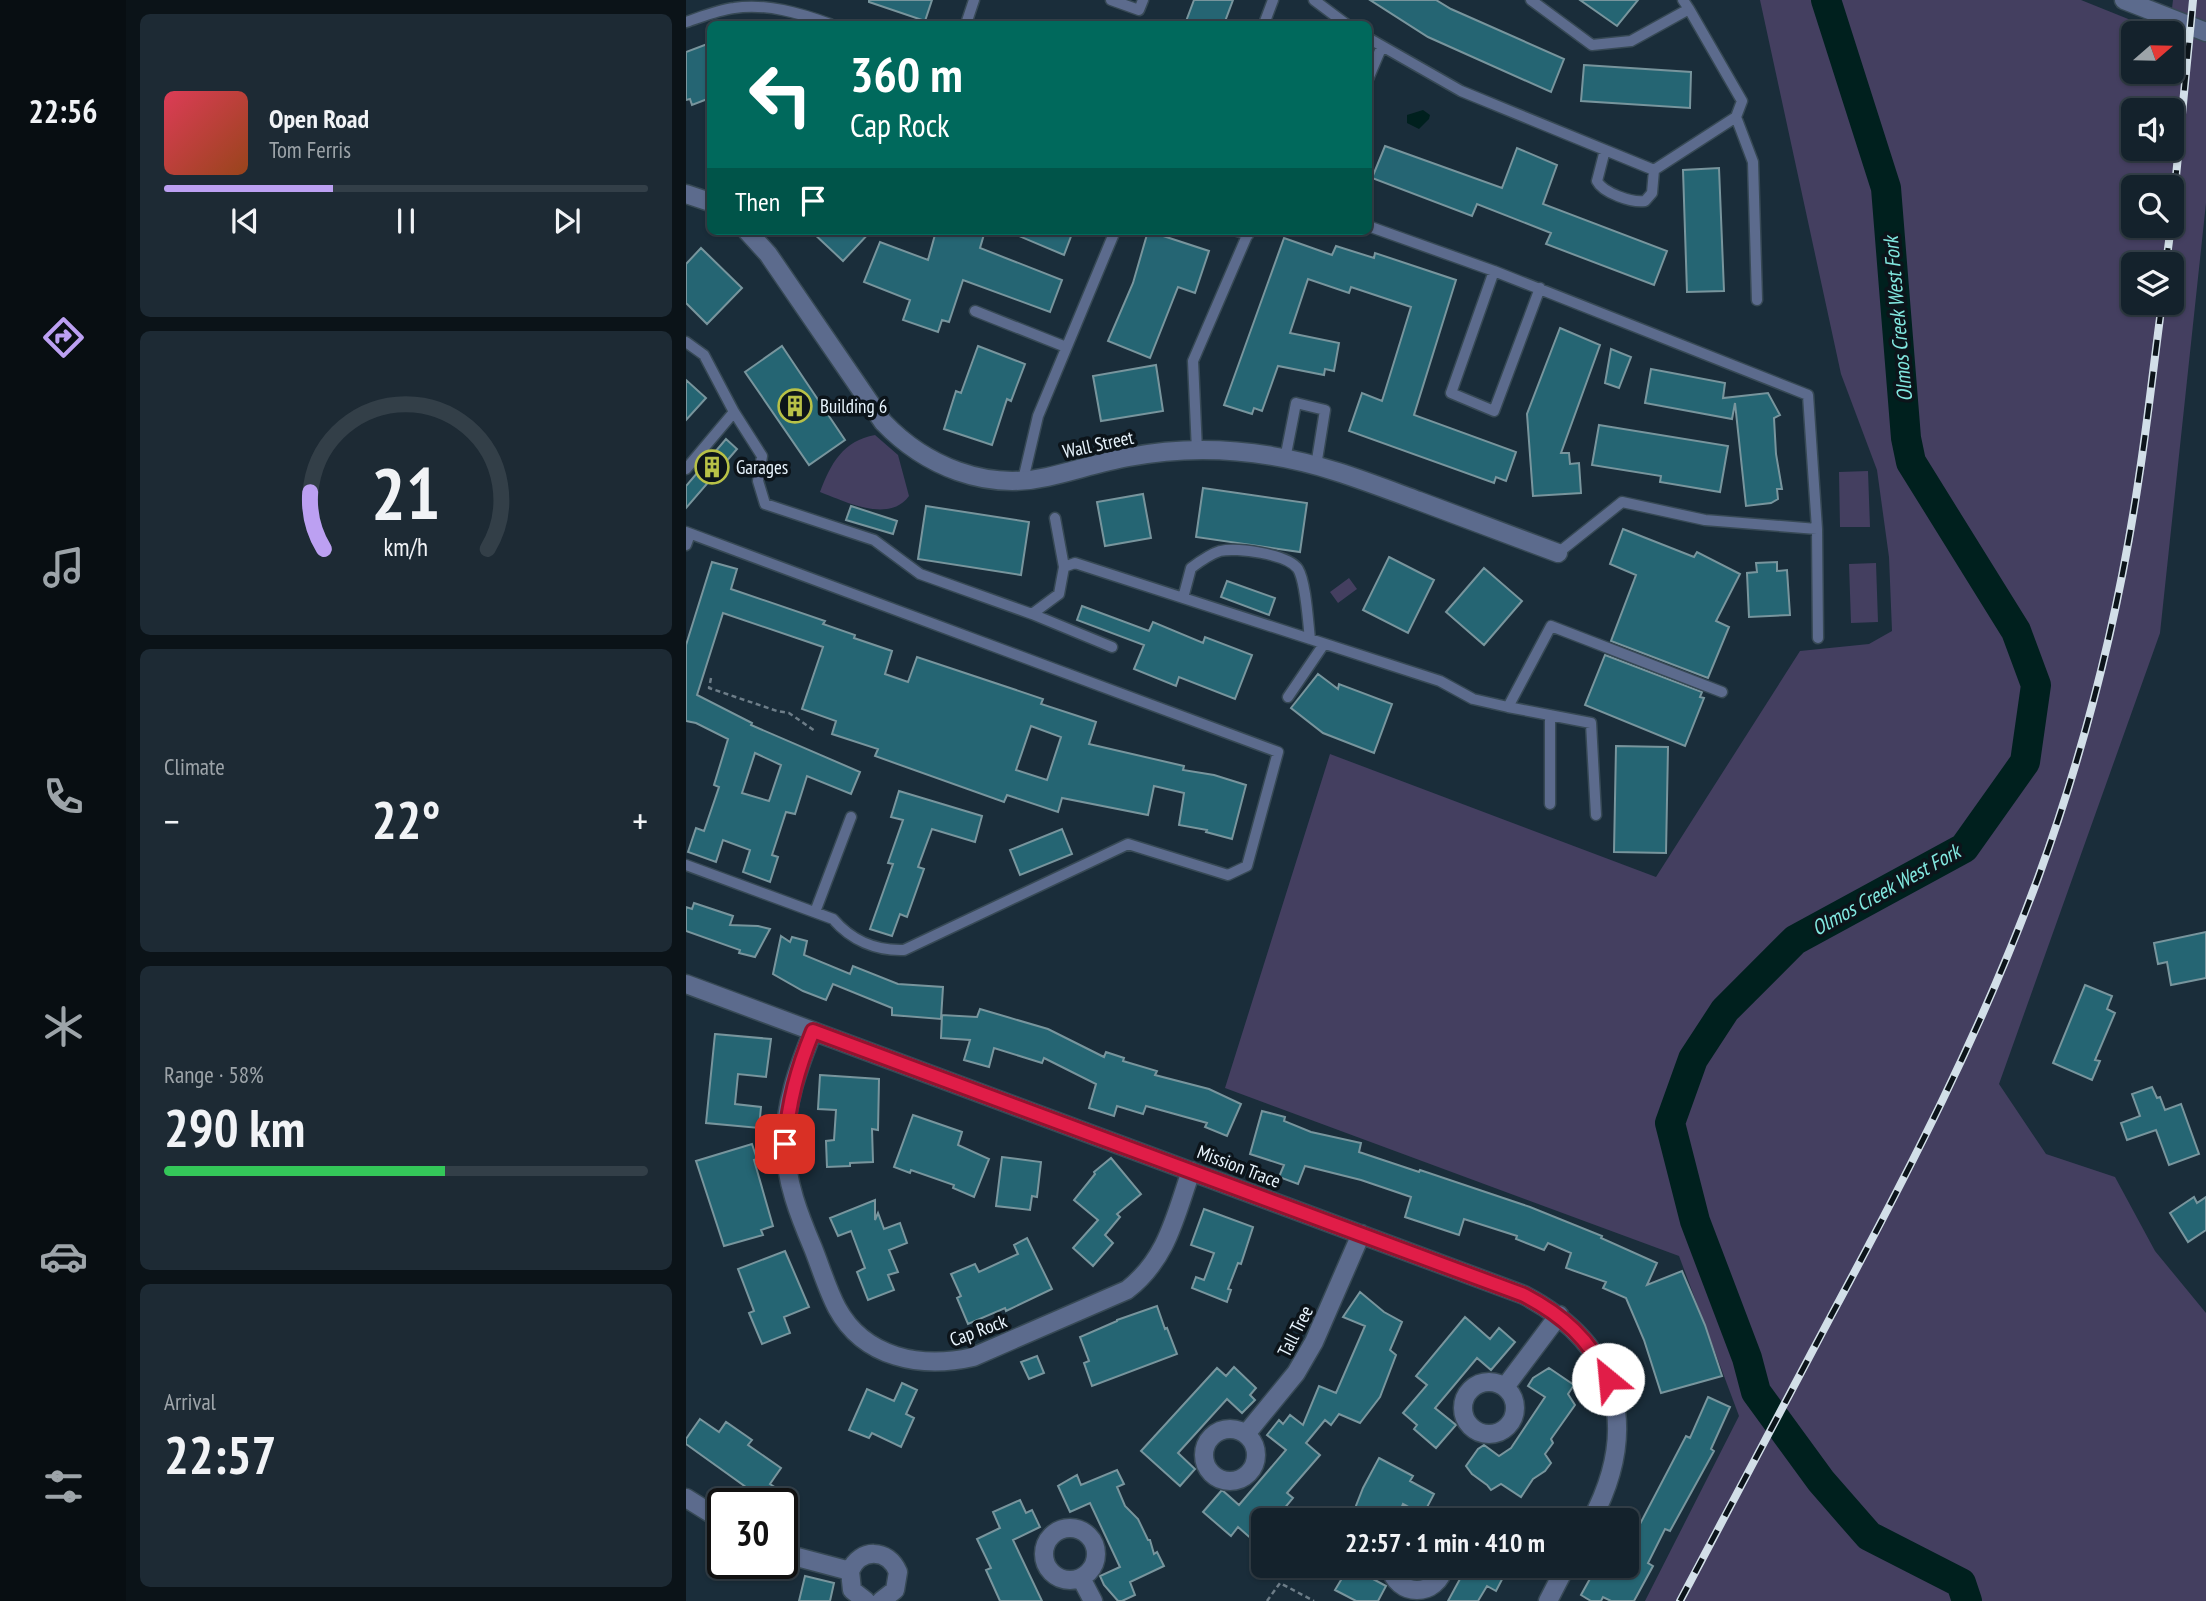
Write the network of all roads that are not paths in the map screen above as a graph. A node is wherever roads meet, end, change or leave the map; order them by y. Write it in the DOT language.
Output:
graph roads {
  1 [pos="974,0"];
  2 [pos="1111,0"];
  3 [pos="1143,0"];
  4 [pos="1273,0"];
  5 [pos="1314,0"];
  6 [pos="1531,0"];
  7 [pos="2124,0"];
  8 [pos="1686,5"];
  9 [pos="821,21"];
  10 [pos="967,21"];
  11 [pos="1265,21"];
  12 [pos="1342,21"];
  13 [pos="686,22"];
  14 [pos="2206,32"];
  15 [pos="1372,40"];
  16 [pos="1382,46"];
  17 [pos="1372,70"];
  18 [pos="1736,117"];
  19 [pos="1605,150"];
  20 [pos="1654,170"];
  21 [pos="686,194"];
  22 [pos="707,201"];
  23 [pos="1372,227"];
  24 [pos="751,235"];
  25 [pos="1113,235"];
  26 [pos="1244,235"];
  27 [pos="1494,271"];
  28 [pos="1540,288"];
  29 [pos="1757,300"];
  30 [pos="975,311"];
  31 [pos="686,342"];
  32 [pos="1066,347"];
  33 [pos="734,412"];
  34 [pos="1197,451"];
  35 [pos="1285,459"];
  36 [pos="1316,466"];
  37 [pos="686,469"];
  38 [pos="1023,480"];
  39 [pos="1055,518"];
  40 [pos="1817,529"];
  41 [pos="688,533"];
  42 [pos="686,545"];
  43 [pos="1558,552"];
  44 [pos="1064,567"];
  45 [pos="1183,598"];
  46 [pos="1032,614"];
  47 [pos="1818,638"];
  48 [pos="1310,639"];
  49 [pos="1324,644"];
  50 [pos="1112,647"];
  51 [pos="1722,692"];
  52 [pos="1288,697"];
  53 [pos="1508,707"];
  54 [pos="1549,715"];
  55 [pos="1549,804"];
  56 [pos="1596,815"];
  57 [pos="851,817"];
  58 [pos="686,866"];
  59 [pos="816,912"];
  60 [pos="686,984"];
  61 [pos="813,1031"];
  62 [pos="1191,1171"];
  63 [pos="1361,1234"];
  64 [pos="1559,1315"];
  65 [pos="1504,1387"];
  66 [pos="1246,1434"];
  67 [pos="686,1498"];
  68 [pos="1597,1508"];
  69 [pos="707,1511"];
  70 [pos="798,1557"];
  71 [pos="850,1571"];
  72 [pos="1082,1578"];
  73 [pos="1440,1578"];
  74 [pos="1560,1578"];
  75 [pos="1399,1594"];
  76 [pos="866,1601"];
  77 [pos="881,1601"];
  78 [pos="1093,1601"];
  79 [pos="1548,1601"];
  1 -- 10 [label="lane"];
  2 -- 3 [label="lane"];
  4 -- 11 [label="lane"];
  5 -- 12 [label="lane"];
  6 -- 8 [label="lane"];
  7 -- 14 [label="street"];
  8 -- 18 [label="lane"];
  9 -- 13 [label="lane"];
  15 -- 16 [label="lane"];
  16 -- 17 [label="lane"];
  16 -- 19 [label="lane"];
  18 -- 20 [label="lane"];
  18 -- 29 [label="lane"];
  19 -- 20 [label="lane"];
  19 -- 20 [label="lane"];
  21 -- 22 [label="street"];
  23 -- 27 [label="lane"];
  24 -- 38 [label="street, Wall Street"];
  25 -- 32 [label="lane"];
  26 -- 34 [label="lane"];
  27 -- 28 [label="lane"];
  27 -- 28 [label="lane"];
  28 -- 40 [label="lane"];
  30 -- 32 [label="lane"];
  31 -- 33 [label="lane"];
  32 -- 38 [label="lane"];
  33 -- 37 [label="lane"];
  33 -- 46 [label="lane"];
  34 -- 35 [label="street, Wall Street"];
  34 -- 38 [label="street, Wall Street"];
  35 -- 36 [label="street, Wall Street"];
  35 -- 36 [label="lane"];
  36 -- 43 [label="street, Wall Street"];
  39 -- 44 [label="lane"];
  40 -- 43 [label="lane"];
  40 -- 47 [label="lane"];
  41 -- 42 [label="lane"];
  41 -- 59 [label="lane"];
  44 -- 45 [label="lane"];
  44 -- 46 [label="lane"];
  45 -- 48 [label="lane"];
  45 -- 48 [label="lane"];
  46 -- 50 [label="lane"];
  48 -- 49 [label="lane"];
  49 -- 52 [label="lane"];
  49 -- 53 [label="lane"];
  51 -- 53 [label="lane"];
  53 -- 54 [label="lane"];
  54 -- 55 [label="lane"];
  54 -- 56 [label="lane"];
  57 -- 59 [label="lane"];
  58 -- 59 [label="lane"];
  60 -- 61 [label="street, Mission Trace"];
  61 -- 62 [label="street, Mission Trace"];
  61 -- 62 [label="street, Cap Rock"];
  62 -- 63 [label="street, Mission Trace"];
  63 -- 64 [label="street, Mission Trace"];
  63 -- 66 [label="street, Tall Tree"];
  64 -- 65 [label="street"];
  64 -- 68 [label="street, Mission Trace"];
  67 -- 69 [label="street"];
  70 -- 71 [label="street"];
  71 -- 76 [label="street"];
  71 -- 77 [label="street"];
  72 -- 78 [label="street"];
  73 -- 75 [label="street"];
  74 -- 79 [label="street"];
}
